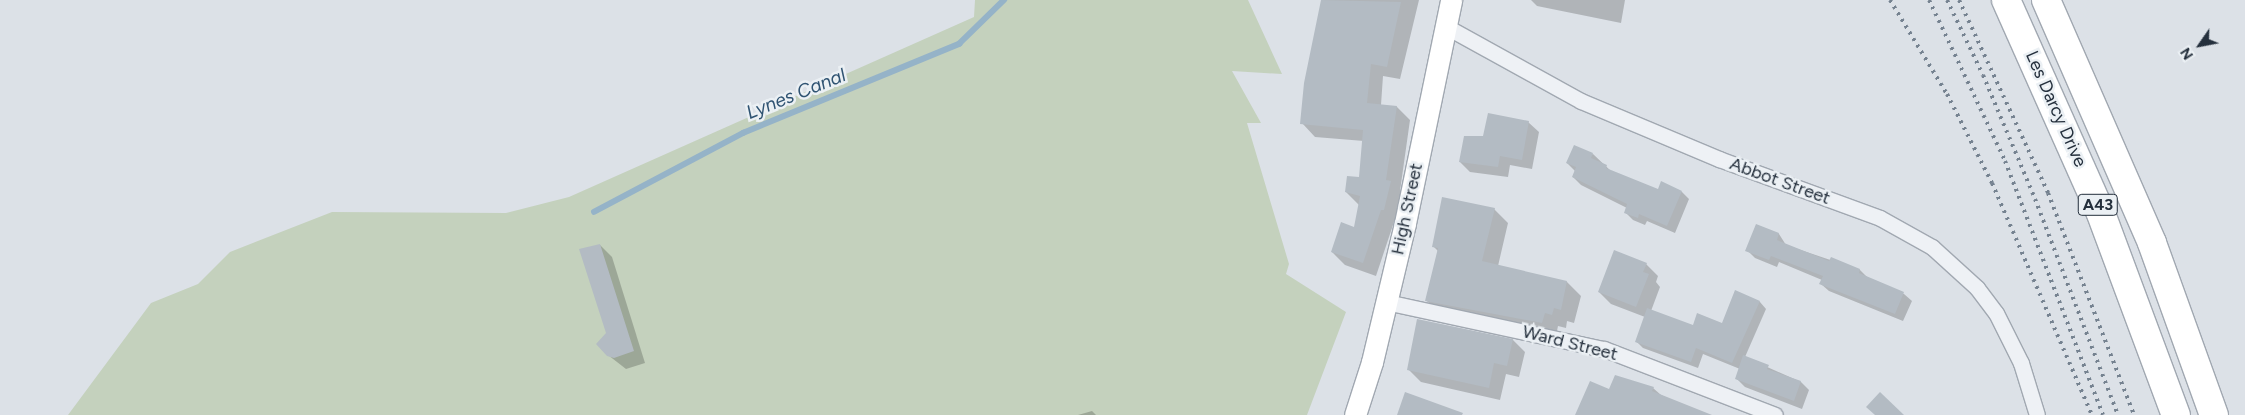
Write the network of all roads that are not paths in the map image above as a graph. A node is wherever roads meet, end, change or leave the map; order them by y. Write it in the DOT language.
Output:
graph roads {
  1 [pos="1451,0"];
  2 [pos="2006,0"];
  3 [pos="2046,0"];
  4 [pos="1445,26"];
  5 [pos="1386,302"];
  6 [pos="2036,414"];
  7 [pos="1355,415"];
  8 [pos="1775,415"];
  9 [pos="2176,415"];
  10 [pos="2214,415"];
  1 -- 4 [label="main road, High Street"];
  2 -- 9 [label="highway, Les Darcy Drive / A43"];
  3 -- 10 [label="highway, Les Darcy Drive / A43"];
  4 -- 5 [label="main road, High Street"];
  4 -- 6 [label="street, Abbot Street"];
  5 -- 7 [label="main road, High Street"];
  5 -- 8 [label="street, Ward Street"];
}
